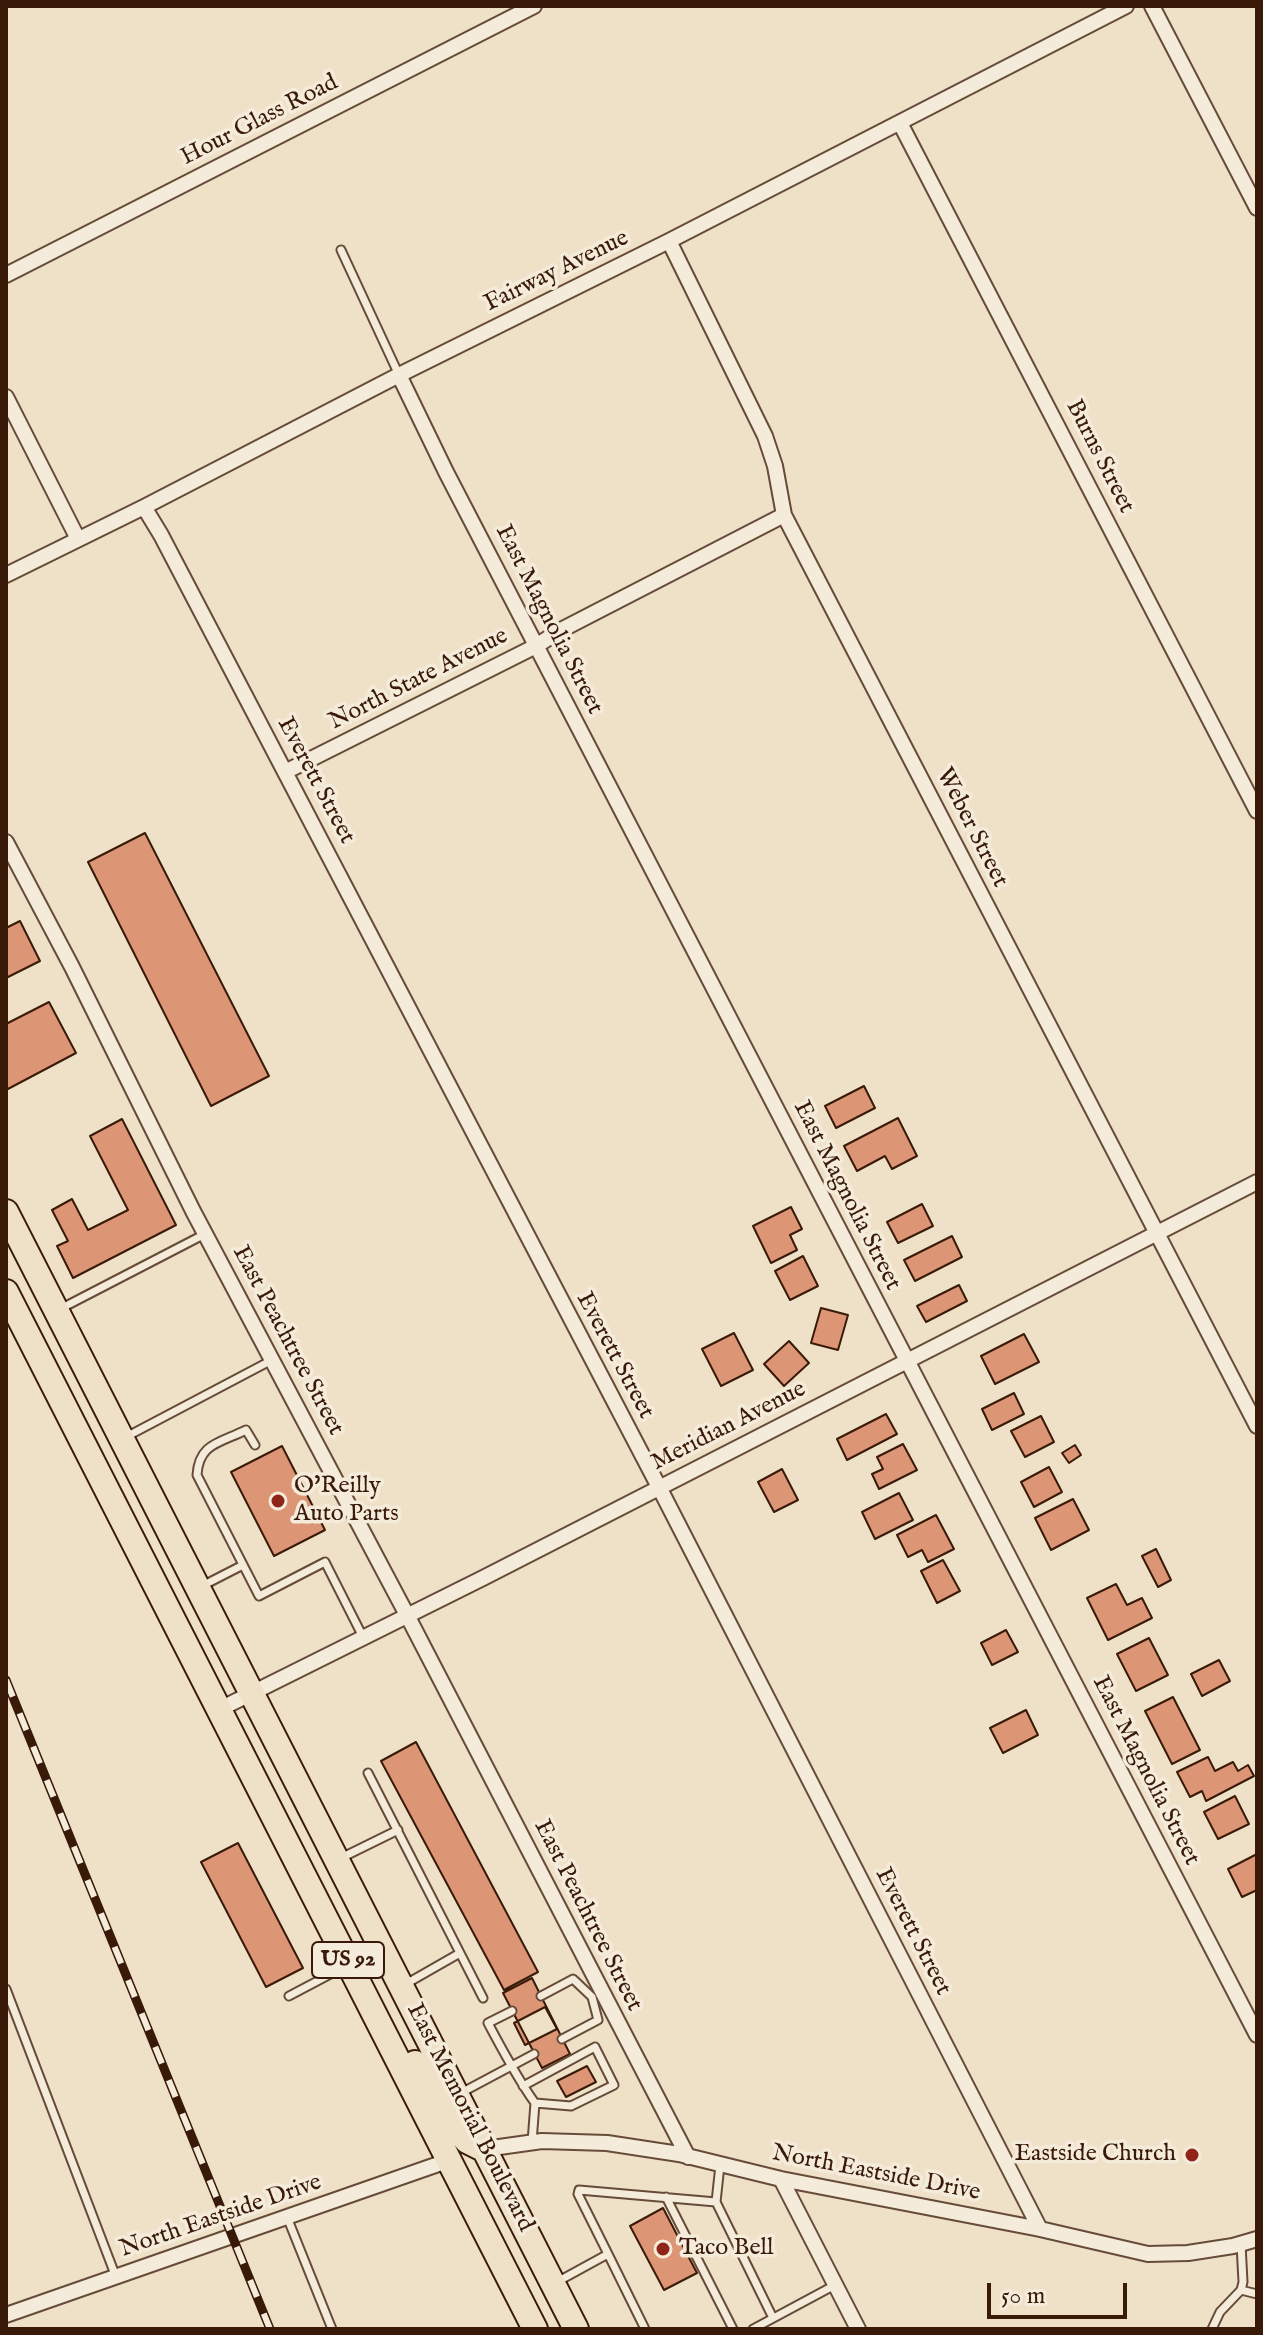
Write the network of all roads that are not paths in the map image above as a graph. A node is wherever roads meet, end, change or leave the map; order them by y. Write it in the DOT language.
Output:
graph roads {
  1 [pos="534,6"];
  2 [pos="1126,6"];
  3 [pos="1152,6"];
  4 [pos="900,123"];
  5 [pos="1257,208"];
  6 [pos="669,241"];
  7 [pos="341,250"];
  8 [pos="6,275"];
  9 [pos="399,375"];
  10 [pos="6,397"];
  11 [pos="144,507"];
  12 [pos="784,515"];
  13 [pos="78,539"];
  14 [pos="6,575"];
  15 [pos="536,646"];
  16 [pos="285,772"];
  17 [pos="1257,811"];
  18 [pos="6,842"];
  19 [pos="1257,1182"];
  20 [pos="6,1212"];
  21 [pos="205,1234"];
  22 [pos="1156,1234"];
  23 [pos="6,1292"];
  24 [pos="56,1311"];
  25 [pos="272,1360"];
  26 [pos="909,1361"];
  27 [pos="1257,1426"];
  28 [pos="122,1439"];
  29 [pos="255,1445"];
  30 [pos="659,1487"];
  31 [pos="243,1565"];
  32 [pos="198,1587"];
  33 [pos="407,1615"];
  34 [pos="363,1637"];
  35 [pos="253,1693"];
  36 [pos="220,1709"];
  37 [pos="368,1773"];
  38 [pos="398,1830"];
  39 [pos="337,1860"];
  40 [pos="460,1953"];
  41 [pos="352,1968"];
  42 [pos="402,1986"];
  43 [pos="6,1989"];
  44 [pos="597,1994"];
  45 [pos="289,1996"];
  46 [pos="541,1996"];
  47 [pos="483,1998"];
  48 [pos="512,2011"];
  49 [pos="1257,2035"];
  50 [pos="562,2039"];
  51 [pos="534,2054"];
  52 [pos="511,2067"];
  53 [pos="523,2086"];
  54 [pos="457,2095"];
  55 [pos="535,2103"];
  56 [pos="532,2142"];
  57 [pos="485,2149"];
  58 [pos="688,2157"];
  59 [pos="450,2160"];
  60 [pos="720,2165"];
  61 [pos="781,2179"];
  62 [pos="666,2197"];
  63 [pos="716,2202"];
  64 [pos="287,2217"];
  65 [pos="1040,2229"];
  66 [pos="1257,2239"];
  67 [pos="1241,2244"];
  68 [pos="608,2254"];
  69 [pos="116,2277"];
  70 [pos="553,2284"];
  71 [pos="835,2285"];
  72 [pos="1241,2290"];
  73 [pos="1257,2294"];
  74 [pos="6,2315"];
  75 [pos="773,2318"];
  76 [pos="332,2329"];
  77 [pos="535,2329"];
  78 [pos="576,2329"];
  79 [pos="645,2329"];
  80 [pos="733,2329"];
  81 [pos="753,2329"];
  82 [pos="858,2329"];
  83 [pos="1212,2329"];
  1 -- 8 [label="street, Hour Glass Road"];
  2 -- 4 [label="street, Fairway Avenue"];
  3 -- 5 [label="street"];
  4 -- 6 [label="street, Fairway Avenue"];
  4 -- 17 [label="street, Burns Street"];
  6 -- 9 [label="street, Fairway Avenue"];
  6 -- 12 [label="street, Weber Street"];
  7 -- 9 [label="lane"];
  9 -- 11 [label="street, Fairway Avenue"];
  9 -- 15 [label="street, East Magnolia Street"];
  10 -- 13 [label="street"];
  11 -- 13 [label="street, Fairway Avenue"];
  11 -- 16 [label="street, Everett Street"];
  12 -- 15 [label="street, North State Avenue"];
  12 -- 22 [label="street, Weber Street"];
  13 -- 14 [label="street, Fairway Avenue"];
  15 -- 16 [label="street, North State Avenue"];
  15 -- 26 [label="street, East Magnolia Street"];
  16 -- 30 [label="street, Everett Street"];
  18 -- 21 [label="street, East Peachtree Street"];
  19 -- 22 [label="street, Meridian Avenue"];
  20 -- 24 [label="main road, US 92"];
  21 -- 24 [label="lane"];
  21 -- 25 [label="street, East Peachtree Street"];
  22 -- 26 [label="street, Meridian Avenue"];
  22 -- 27 [label="street, Weber Street"];
  23 -- 36 [label="main road, US 92"];
  24 -- 28 [label="main road, US 92"];
  25 -- 28 [label="lane"];
  25 -- 33 [label="street, East Peachtree Street"];
  26 -- 30 [label="street, Meridian Avenue"];
  26 -- 49 [label="street, East Magnolia Street"];
  28 -- 32 [label="main road, US 92"];
  29 -- 31 [label="lane"];
  30 -- 33 [label="street, Meridian Avenue"];
  30 -- 65 [label="street, Everett Street"];
  31 -- 32 [label="lane"];
  31 -- 34 [label="lane"];
  32 -- 35 [label="main road, US 92"];
  33 -- 34 [label="street, Meridian Avenue"];
  33 -- 44 [label="street, East Peachtree Street"];
  34 -- 35 [label="street, Meridian Avenue"];
  35 -- 36 [label="street, Meridian Avenue"];
  35 -- 39 [label="main road, East Memorial Boulevard / US 92"];
  36 -- 41 [label="main road, East Memorial Boulevard / US 92"];
  37 -- 38 [label="lane"];
  38 -- 39 [label="lane"];
  38 -- 40 [label="lane"];
  39 -- 42 [label="main road, East Memorial Boulevard / US 92"];
  40 -- 42 [label="lane"];
  40 -- 47 [label="lane"];
  41 -- 45 [label="lane"];
  41 -- 57 [label="main road"];
  41 -- 59 [label="main road, East Memorial Boulevard / US 92"];
  42 -- 54 [label="main road, East Memorial Boulevard / US 92"];
  43 -- 69 [label="lane"];
  44 -- 46 [label="lane"];
  44 -- 50 [label="lane"];
  44 -- 58 [label="street, East Peachtree Street"];
  48 -- 52 [label="lane"];
  51 -- 52 [label="lane"];
  52 -- 53 [label="lane"];
  52 -- 54 [label="lane"];
  53 -- 55 [label="lane"];
  53 -- 55 [label="lane"];
  54 -- 57 [label="main road, East Memorial Boulevard / US 92"];
  55 -- 56 [label="lane"];
  56 -- 57 [label="street, North Eastside Drive"];
  56 -- 58 [label="street, North Eastside Drive"];
  57 -- 70 [label="main road, East Memorial Boulevard / US 92"];
  58 -- 60 [label="street, North Eastside Drive"];
  59 -- 64 [label="street, North Eastside Drive"];
  59 -- 77 [label="main road, East Memorial Boulevard / US 92"];
  60 -- 61 [label="street, North Eastside Drive"];
  60 -- 63 [label="lane"];
  61 -- 65 [label="street, North Eastside Drive"];
  61 -- 71 [label="street"];
  62 -- 63 [label="lane"];
  62 -- 68 [label="lane"];
  62 -- 80 [label="lane"];
  63 -- 75 [label="lane"];
  64 -- 69 [label="street, North Eastside Drive"];
  64 -- 76 [label="lane"];
  65 -- 67 [label="street, North Eastside Drive"];
  66 -- 67 [label="street, North Eastside Drive"];
  67 -- 72 [label="lane"];
  68 -- 70 [label="lane"];
  68 -- 79 [label="lane"];
  69 -- 74 [label="street, North Eastside Drive"];
  70 -- 78 [label="main road, East Memorial Boulevard / US 92"];
  71 -- 75 [label="lane"];
  71 -- 82 [label="street"];
  72 -- 73 [label="lane"];
  72 -- 83 [label="lane"];
  75 -- 81 [label="lane"];
}
